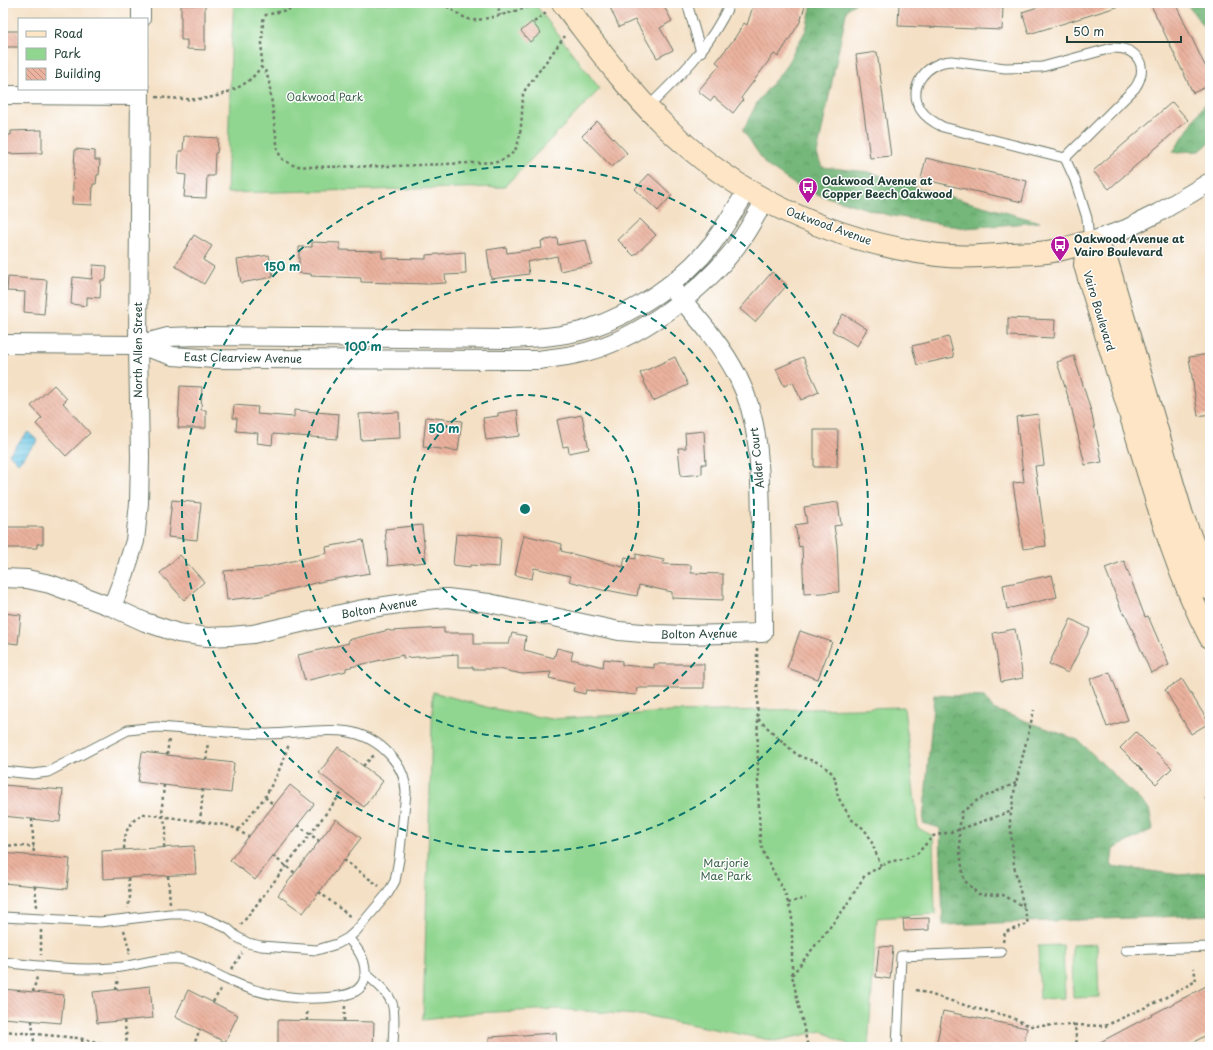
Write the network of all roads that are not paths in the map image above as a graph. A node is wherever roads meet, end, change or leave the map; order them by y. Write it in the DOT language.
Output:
graph roads {
  1 [pos="141,3"];
  2 [pos="687,3"];
  3 [pos="730,3"];
  4 [pos="555,8"];
  5 [pos="141,18"];
  6 [pos="701,52"];
  7 [pos="144,94"];
  8 [pos="3,95"];
  9 [pos="647,108"];
  10 [pos="1065,158"];
  11 [pos="1209,185"];
  12 [pos="756,196"];
  13 [pos="1089,242"];
  14 [pos="669,285"];
  15 [pos="682,300"];
  16 [pos="3,344"];
  17 [pos="138,345"];
  18 [pos="522,349"];
  19 [pos="3,578"];
  20 [pos="1201,589"];
  21 [pos="112,607"];
  22 [pos="760,637"];
  23 [pos="1210,637"];
  24 [pos="3,772"];
  25 [pos="3,917"];
  26 [pos="348,938"];
  27 [pos="1210,947"];
  28 [pos="1126,950"];
  29 [pos="1001,952"];
  30 [pos="3,962"];
  31 [pos="365,973"];
  32 [pos="393,1047"];
  33 [pos="897,1047"];
  1 -- 5 [label="street"];
  2 -- 6 [label="lane"];
  3 -- 6 [label="lane"];
  4 -- 9 [label="street, Oakwood Avenue"];
  6 -- 9 [label="lane"];
  7 -- 8 [label="street"];
  7 -- 17 [label="street, North Allen Street"];
  9 -- 12 [label="street, Oakwood Avenue"];
  10 -- 10 [label="lane"];
  10 -- 13 [label="lane"];
  11 -- 13 [label="street, Oakwood Avenue"];
  12 -- 13 [label="street, Oakwood Avenue"];
  12 -- 14 [label="street, East Clearview Avenue"];
  12 -- 15 [label="street, East Clearview Avenue"];
  13 -- 20 [label="street, Vairo Boulevard"];
  14 -- 15 [label="street, Alder Court"];
  14 -- 18 [label="street, East Clearview Avenue"];
  15 -- 18 [label="street, East Clearview Avenue"];
  15 -- 22 [label="street, Alder Court"];
  16 -- 17 [label="street, East Clearview Avenue"];
  17 -- 18 [label="street, East Clearview Avenue"];
  17 -- 21 [label="street, North Allen Street"];
  19 -- 21 [label="street, Bolton Avenue"];
  20 -- 23 [label="street, Vairo Boulevard"];
  21 -- 22 [label="street, Bolton Avenue"];
  24 -- 26 [label="lane"];
  25 -- 26 [label="lane"];
  26 -- 31 [label="lane"];
  27 -- 28 [label="lane"];
  29 -- 33 [label="lane"];
  30 -- 31 [label="lane"];
  31 -- 32 [label="lane"];
}
